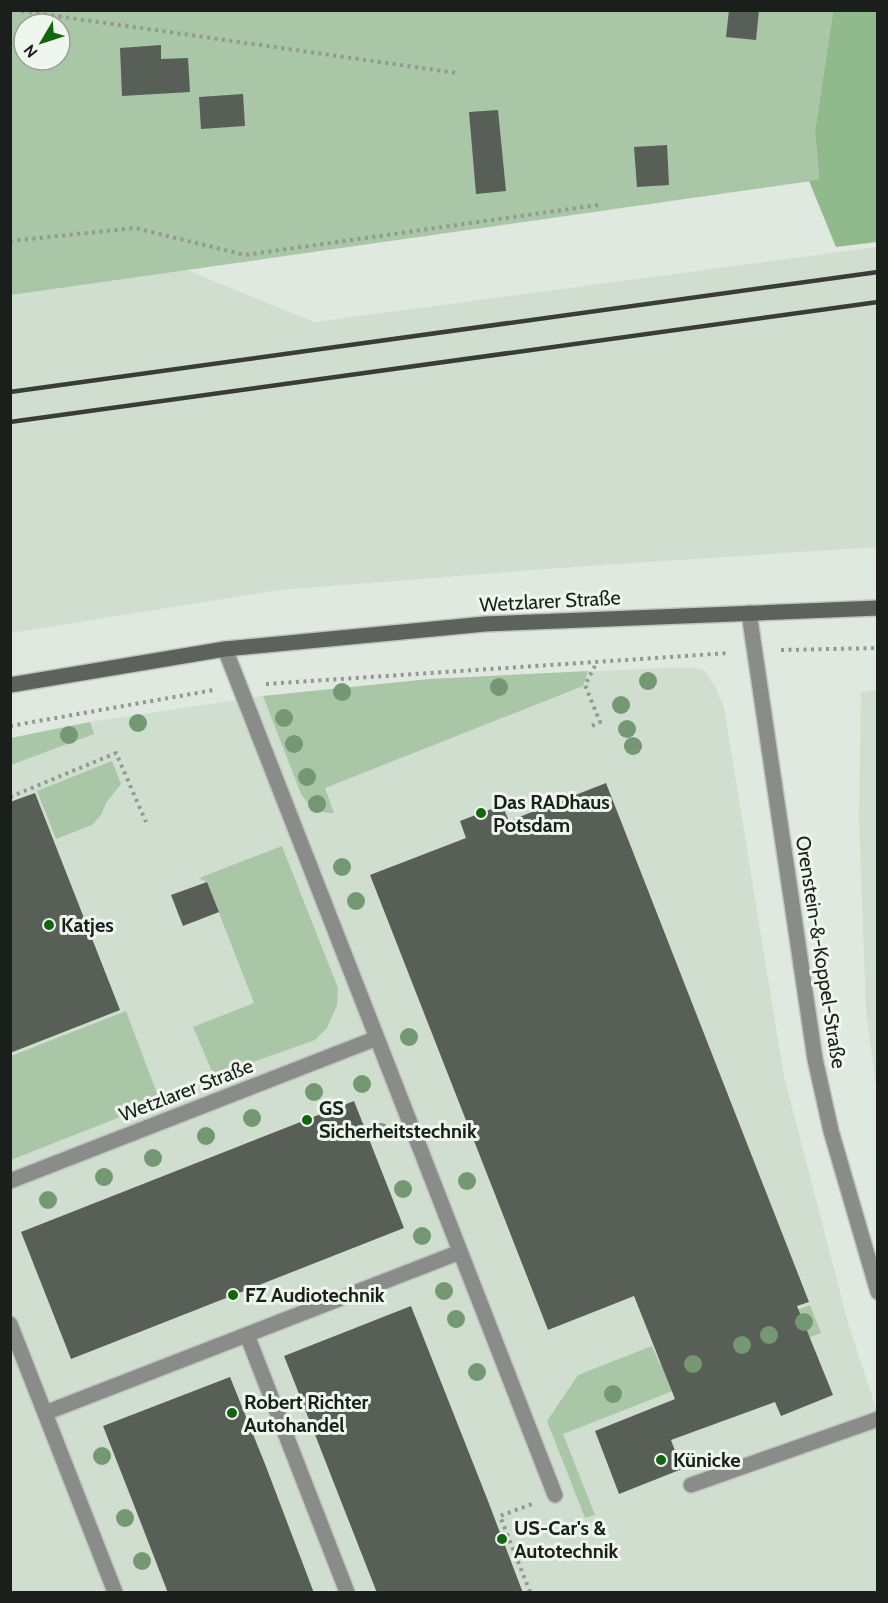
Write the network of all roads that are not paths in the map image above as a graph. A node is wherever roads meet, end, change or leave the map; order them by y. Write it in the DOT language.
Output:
graph roads {
  1 [pos="878,608"];
  2 [pos="748,613"];
  3 [pos="225,649"];
  4 [pos="10,685"];
  5 [pos="377,1038"];
  6 [pos="10,1181"];
  7 [pos="460,1252"];
  8 [pos="878,1292"];
  9 [pos="10,1324"];
  10 [pos="247,1335"];
  11 [pos="45,1413"];
  12 [pos="878,1419"];
  13 [pos="691,1485"];
  14 [pos="555,1495"];
  15 [pos="115,1593"];
  16 [pos="347,1593"];
  1 -- 2 [label="street, Wetzlarer Straße"];
  2 -- 3 [label="street, Wetzlarer Straße"];
  2 -- 8 [label="street, Orenstein-&-Koppel-Straße"];
  3 -- 4 [label="street, Wetzlarer Straße"];
  3 -- 5 [label="street"];
  5 -- 6 [label="street, Wetzlarer Straße"];
  5 -- 7 [label="street"];
  7 -- 10 [label="street"];
  7 -- 14 [label="street"];
  9 -- 11 [label="street"];
  10 -- 11 [label="street"];
  10 -- 16 [label="street"];
  11 -- 15 [label="street"];
  12 -- 13 [label="street"];
}
